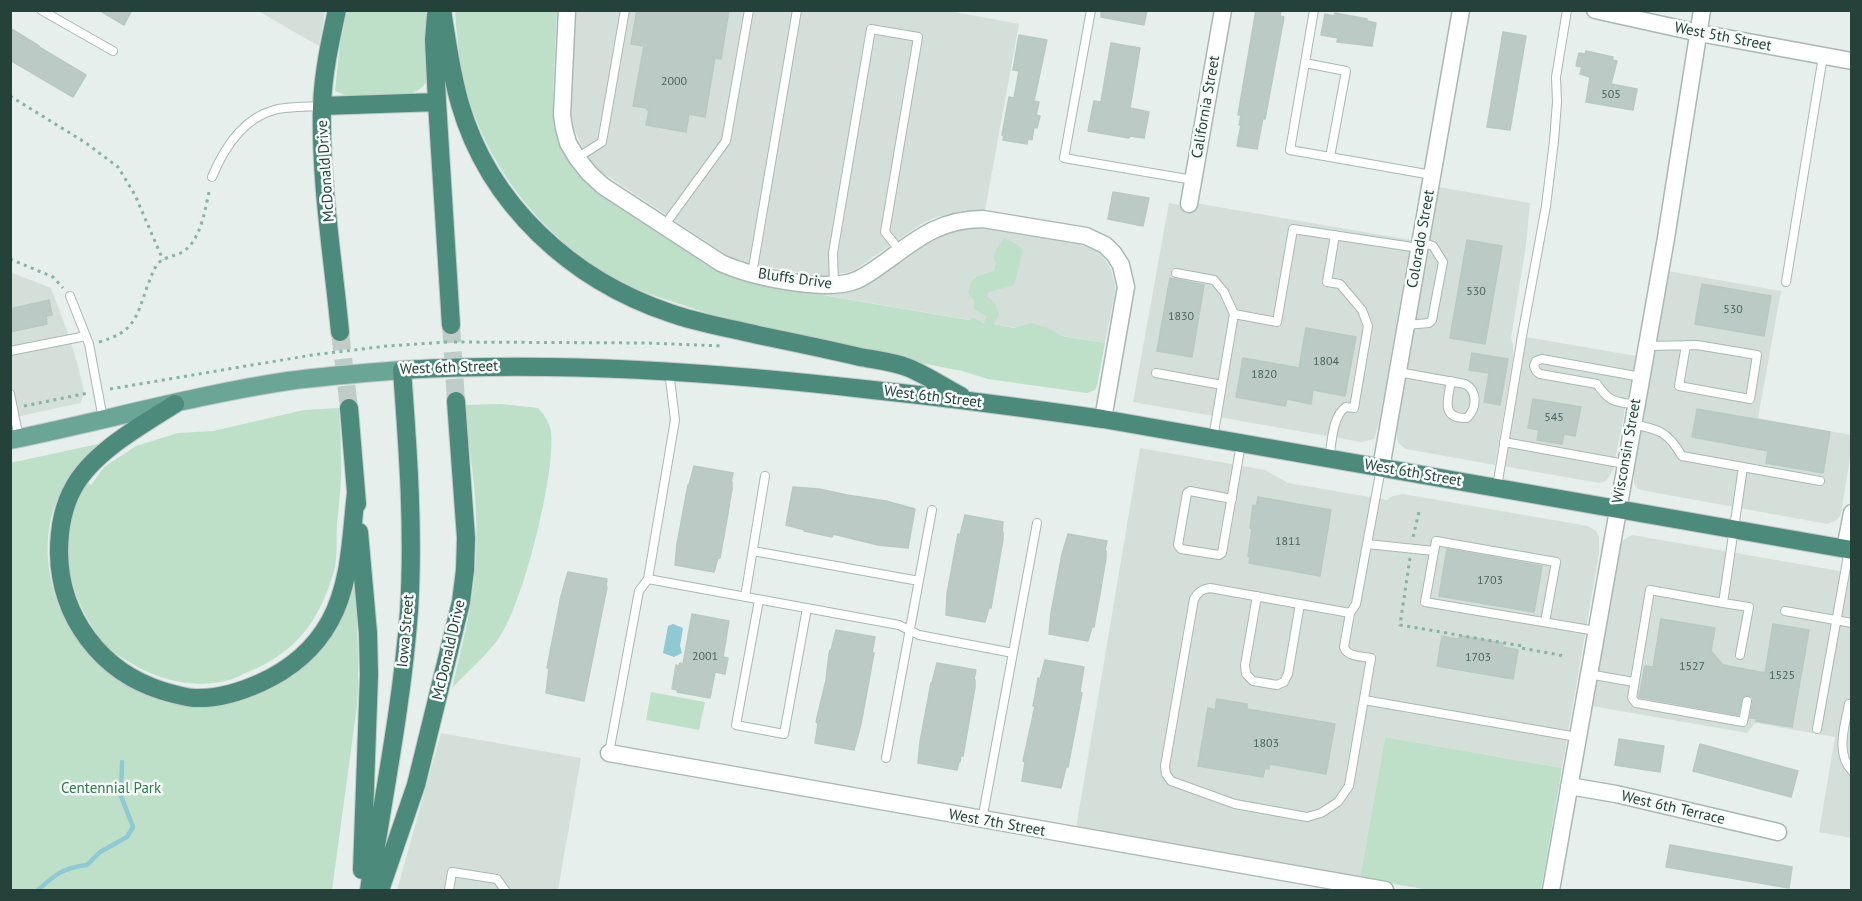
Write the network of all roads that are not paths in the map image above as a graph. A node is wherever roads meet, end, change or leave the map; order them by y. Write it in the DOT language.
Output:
graph roads {
  1 [pos="41,10"];
  2 [pos="64,10"];
  3 [pos="336,10"];
  4 [pos="436,10"];
  5 [pos="442,10"];
  6 [pos="567,10"];
  7 [pos="625,10"];
  8 [pos="749,10"];
  9 [pos="797,10"];
  10 [pos="1091,10"];
  11 [pos="1222,10"];
  12 [pos="1314,10"];
  13 [pos="1461,10"];
  14 [pos="1568,10"];
  15 [pos="1701,10"];
  16 [pos="1599,11"];
  17 [pos="59,21"];
  18 [pos="1699,33"];
  19 [pos="112,51"];
  20 [pos="1823,56"];
  21 [pos="1851,61"];
  22 [pos="1305,63"];
  23 [pos="437,102"];
  24 [pos="322,106"];
  25 [pos="1330,157"];
  26 [pos="577,158"];
  27 [pos="1432,175"];
  28 [pos="212,177"];
  29 [pos="1193,180"];
  30 [pos="1189,204"];
  31 [pos="664,226"];
  32 [pos="1335,235"];
  33 [pos="1420,245"];
  34 [pos="900,251"];
  35 [pos="1176,273"];
  36 [pos="752,274"];
  37 [pos="1786,282"];
  38 [pos="834,286"];
  39 [pos="70,296"];
  40 [pos="1234,314"];
  41 [pos="451,325"];
  42 [pos="1406,325"];
  43 [pos="340,332"];
  44 [pos="87,340"];
  45 [pos="1686,345"];
  46 [pos="1646,346"];
  47 [pos="10,351"];
  48 [pos="402,370"];
  49 [pos="669,371"];
  50 [pos="1398,372"];
  51 [pos="1156,373"];
  52 [pos="1641,377"];
  53 [pos="1451,381"];
  54 [pos="1222,385"];
  55 [pos="10,394"];
  56 [pos="970,401"];
  57 [pos="456,402"];
  58 [pos="175,404"];
  59 [pos="1636,405"];
  60 [pos="349,408"];
  61 [pos="1103,419"];
  62 [pos="104,420"];
  63 [pos="1632,424"];
  64 [pos="1213,438"];
  65 [pos="15,439"];
  66 [pos="1504,442"];
  67 [pos="1241,443"];
  68 [pos="1329,459"];
  69 [pos="1625,464"];
  70 [pos="1743,467"];
  71 [pos="1381,468"];
  72 [pos="765,476"];
  73 [pos="1820,481"];
  74 [pos="1497,488"];
  75 [pos="356,493"];
  76 [pos="1232,499"];
  77 [pos="1617,509"];
  78 [pos="932,510"];
  79 [pos="1851,513"];
  80 [pos="1037,523"];
  81 [pos="1734,529"];
  82 [pos="1367,544"];
  83 [pos="1848,550"];
  84 [pos="753,551"];
  85 [pos="1434,551"];
  86 [pos="648,579"];
  87 [pos="919,581"];
  88 [pos="1257,596"];
  89 [pos="745,597"];
  90 [pos="759,600"];
  91 [pos="1723,603"];
  92 [pos="1300,604"];
  93 [pos="807,608"];
  94 [pos="1785,611"];
  95 [pos="1350,613"];
  96 [pos="1836,620"];
  97 [pos="1545,622"];
  98 [pos="1851,623"];
  99 [pos="910,630"];
  100 [pos="1596,631"];
  101 [pos="1013,653"];
  102 [pos="1740,655"];
  103 [pos="1588,674"];
  104 [pos="1634,682"];
  105 [pos="1364,700"];
  106 [pos="1747,701"];
  107 [pos="1849,704"];
  108 [pos="1817,729"];
  109 [pos="1577,737"];
  110 [pos="609,753"];
  111 [pos="886,758"];
  112 [pos="1851,771"];
  113 [pos="1569,786"];
  114 [pos="982,820"];
  115 [pos="1778,832"];
  116 [pos="361,891"];
  117 [pos="369,891"];
  118 [pos="380,891"];
  119 [pos="449,891"];
  120 [pos="505,891"];
  121 [pos="1385,891"];
  122 [pos="1551,891"];
  1 -- 17 [label="lane"];
  2 -- 17 [label="lane"];
  3 -- 24 [label="highway, McDonald Drive"];
  4 -- 23 [label="highway"];
  5 -- 56 [label="highway"];
  6 -- 26 [label="street, Bluffs Drive"];
  7 -- 26 [label="lane"];
  8 -- 31 [label="lane"];
  9 -- 36 [label="lane"];
  10 -- 29 [label="lane"];
  11 -- 29 [label="street, California Street"];
  12 -- 22 [label="lane"];
  13 -- 27 [label="street, Colorado Street"];
  14 -- 66 [label="lane"];
  15 -- 18 [label="street, Wisconsin Street"];
  16 -- 18 [label="street, West 5th Street"];
  17 -- 19 [label="lane"];
  18 -- 20 [label="street, West 5th Street"];
  18 -- 46 [label="street, Wisconsin Street"];
  20 -- 21 [label="street, West 5th Street"];
  20 -- 37 [label="lane"];
  22 -- 25 [label="lane"];
  22 -- 25 [label="lane"];
  23 -- 24 [label="highway"];
  23 -- 41 [label="highway"];
  24 -- 28 [label="lane"];
  24 -- 43 [label="highway, McDonald Drive"];
  25 -- 27 [label="lane"];
  26 -- 31 [label="street, Bluffs Drive"];
  27 -- 33 [label="street, Colorado Street"];
  29 -- 30 [label="street, California Street"];
  31 -- 36 [label="street, Bluffs Drive"];
  32 -- 33 [label="lane"];
  32 -- 40 [label="lane"];
  32 -- 68 [label="lane"];
  33 -- 42 [label="street, Colorado Street"];
  33 -- 42 [label="lane"];
  34 -- 38 [label="street, Bluffs Drive"];
  34 -- 38 [label="lane"];
  34 -- 61 [label="street, Bluffs Drive"];
  35 -- 40 [label="lane"];
  36 -- 38 [label="street, Bluffs Drive"];
  39 -- 44 [label="lane"];
  40 -- 54 [label="lane"];
  42 -- 50 [label="street, Colorado Street"];
  44 -- 47 [label="lane"];
  44 -- 62 [label="lane"];
  45 -- 45 [label="lane"];
  45 -- 46 [label="lane"];
  46 -- 52 [label="street, Wisconsin Street"];
  48 -- 49 [label="highway, West 6th Street"];
  48 -- 58 [label="main road, West 6th Street"];
  48 -- 117 [label="highway, Iowa Street"];
  49 -- 56 [label="highway, West 6th Street"];
  49 -- 86 [label="lane"];
  50 -- 53 [label="lane"];
  50 -- 71 [label="street, Colorado Street"];
  51 -- 54 [label="lane"];
  52 -- 59 [label="street, Wisconsin Street"];
  52 -- 59 [label="lane"];
  53 -- 53 [label="lane"];
  54 -- 64 [label="lane"];
  55 -- 65 [label="lane"];
  56 -- 61 [label="highway, West 6th Street"];
  57 -- 118 [label="highway, McDonald Drive"];
  58 -- 62 [label="main road, West 6th Street"];
  58 -- 75 [label="highway"];
  59 -- 63 [label="street, Wisconsin Street"];
  60 -- 75 [label="highway"];
  61 -- 64 [label="highway, West 6th Street"];
  62 -- 65 [label="main road, West 6th Street"];
  63 -- 69 [label="street, Wisconsin Street"];
  63 -- 70 [label="lane"];
  64 -- 67 [label="highway, West 6th Street"];
  66 -- 69 [label="lane"];
  66 -- 74 [label="lane"];
  67 -- 68 [label="highway, West 6th Street"];
  67 -- 76 [label="lane"];
  68 -- 71 [label="highway, West 6th Street"];
  69 -- 77 [label="street, Wisconsin Street"];
  70 -- 73 [label="lane"];
  70 -- 81 [label="lane"];
  71 -- 74 [label="highway, West 6th Street"];
  71 -- 82 [label="lane"];
  72 -- 84 [label="lane"];
  74 -- 77 [label="highway, West 6th Street"];
  75 -- 116 [label="highway"];
  76 -- 76 [label="lane"];
  77 -- 81 [label="highway, West 6th Street"];
  77 -- 100 [label="street, Wisconsin Street"];
  78 -- 87 [label="lane"];
  79 -- 83 [label="street"];
  80 -- 101 [label="lane"];
  81 -- 83 [label="highway, West 6th Street"];
  81 -- 91 [label="lane"];
  82 -- 85 [label="lane"];
  82 -- 95 [label="lane"];
  83 -- 96 [label="lane"];
  84 -- 87 [label="lane"];
  84 -- 89 [label="lane"];
  85 -- 97 [label="lane"];
  85 -- 97 [label="lane"];
  86 -- 89 [label="lane"];
  86 -- 110 [label="lane"];
  87 -- 99 [label="lane"];
  88 -- 92 [label="lane"];
  88 -- 92 [label="lane"];
  88 -- 105 [label="lane"];
  89 -- 90 [label="lane"];
  90 -- 93 [label="lane"];
  90 -- 93 [label="lane"];
  91 -- 102 [label="lane"];
  91 -- 104 [label="lane"];
  92 -- 95 [label="lane"];
  93 -- 99 [label="lane"];
  94 -- 96 [label="lane"];
  95 -- 105 [label="lane"];
  96 -- 98 [label="lane"];
  96 -- 108 [label="lane"];
  97 -- 100 [label="lane"];
  99 -- 101 [label="lane"];
  99 -- 111 [label="lane"];
  100 -- 103 [label="street, Wisconsin Street"];
  101 -- 114 [label="lane"];
  103 -- 104 [label="lane"];
  103 -- 109 [label="street, Wisconsin Street"];
  104 -- 106 [label="lane"];
  105 -- 109 [label="lane"];
  107 -- 112 [label="lane"];
  109 -- 113 [label="street, Wisconsin Street"];
  110 -- 114 [label="street, West 7th Street"];
  113 -- 115 [label="street, West 6th Terrace"];
  113 -- 122 [label="street, Wisconsin Street"];
  114 -- 121 [label="street, West 7th Street"];
  119 -- 120 [label="lane"];
}
